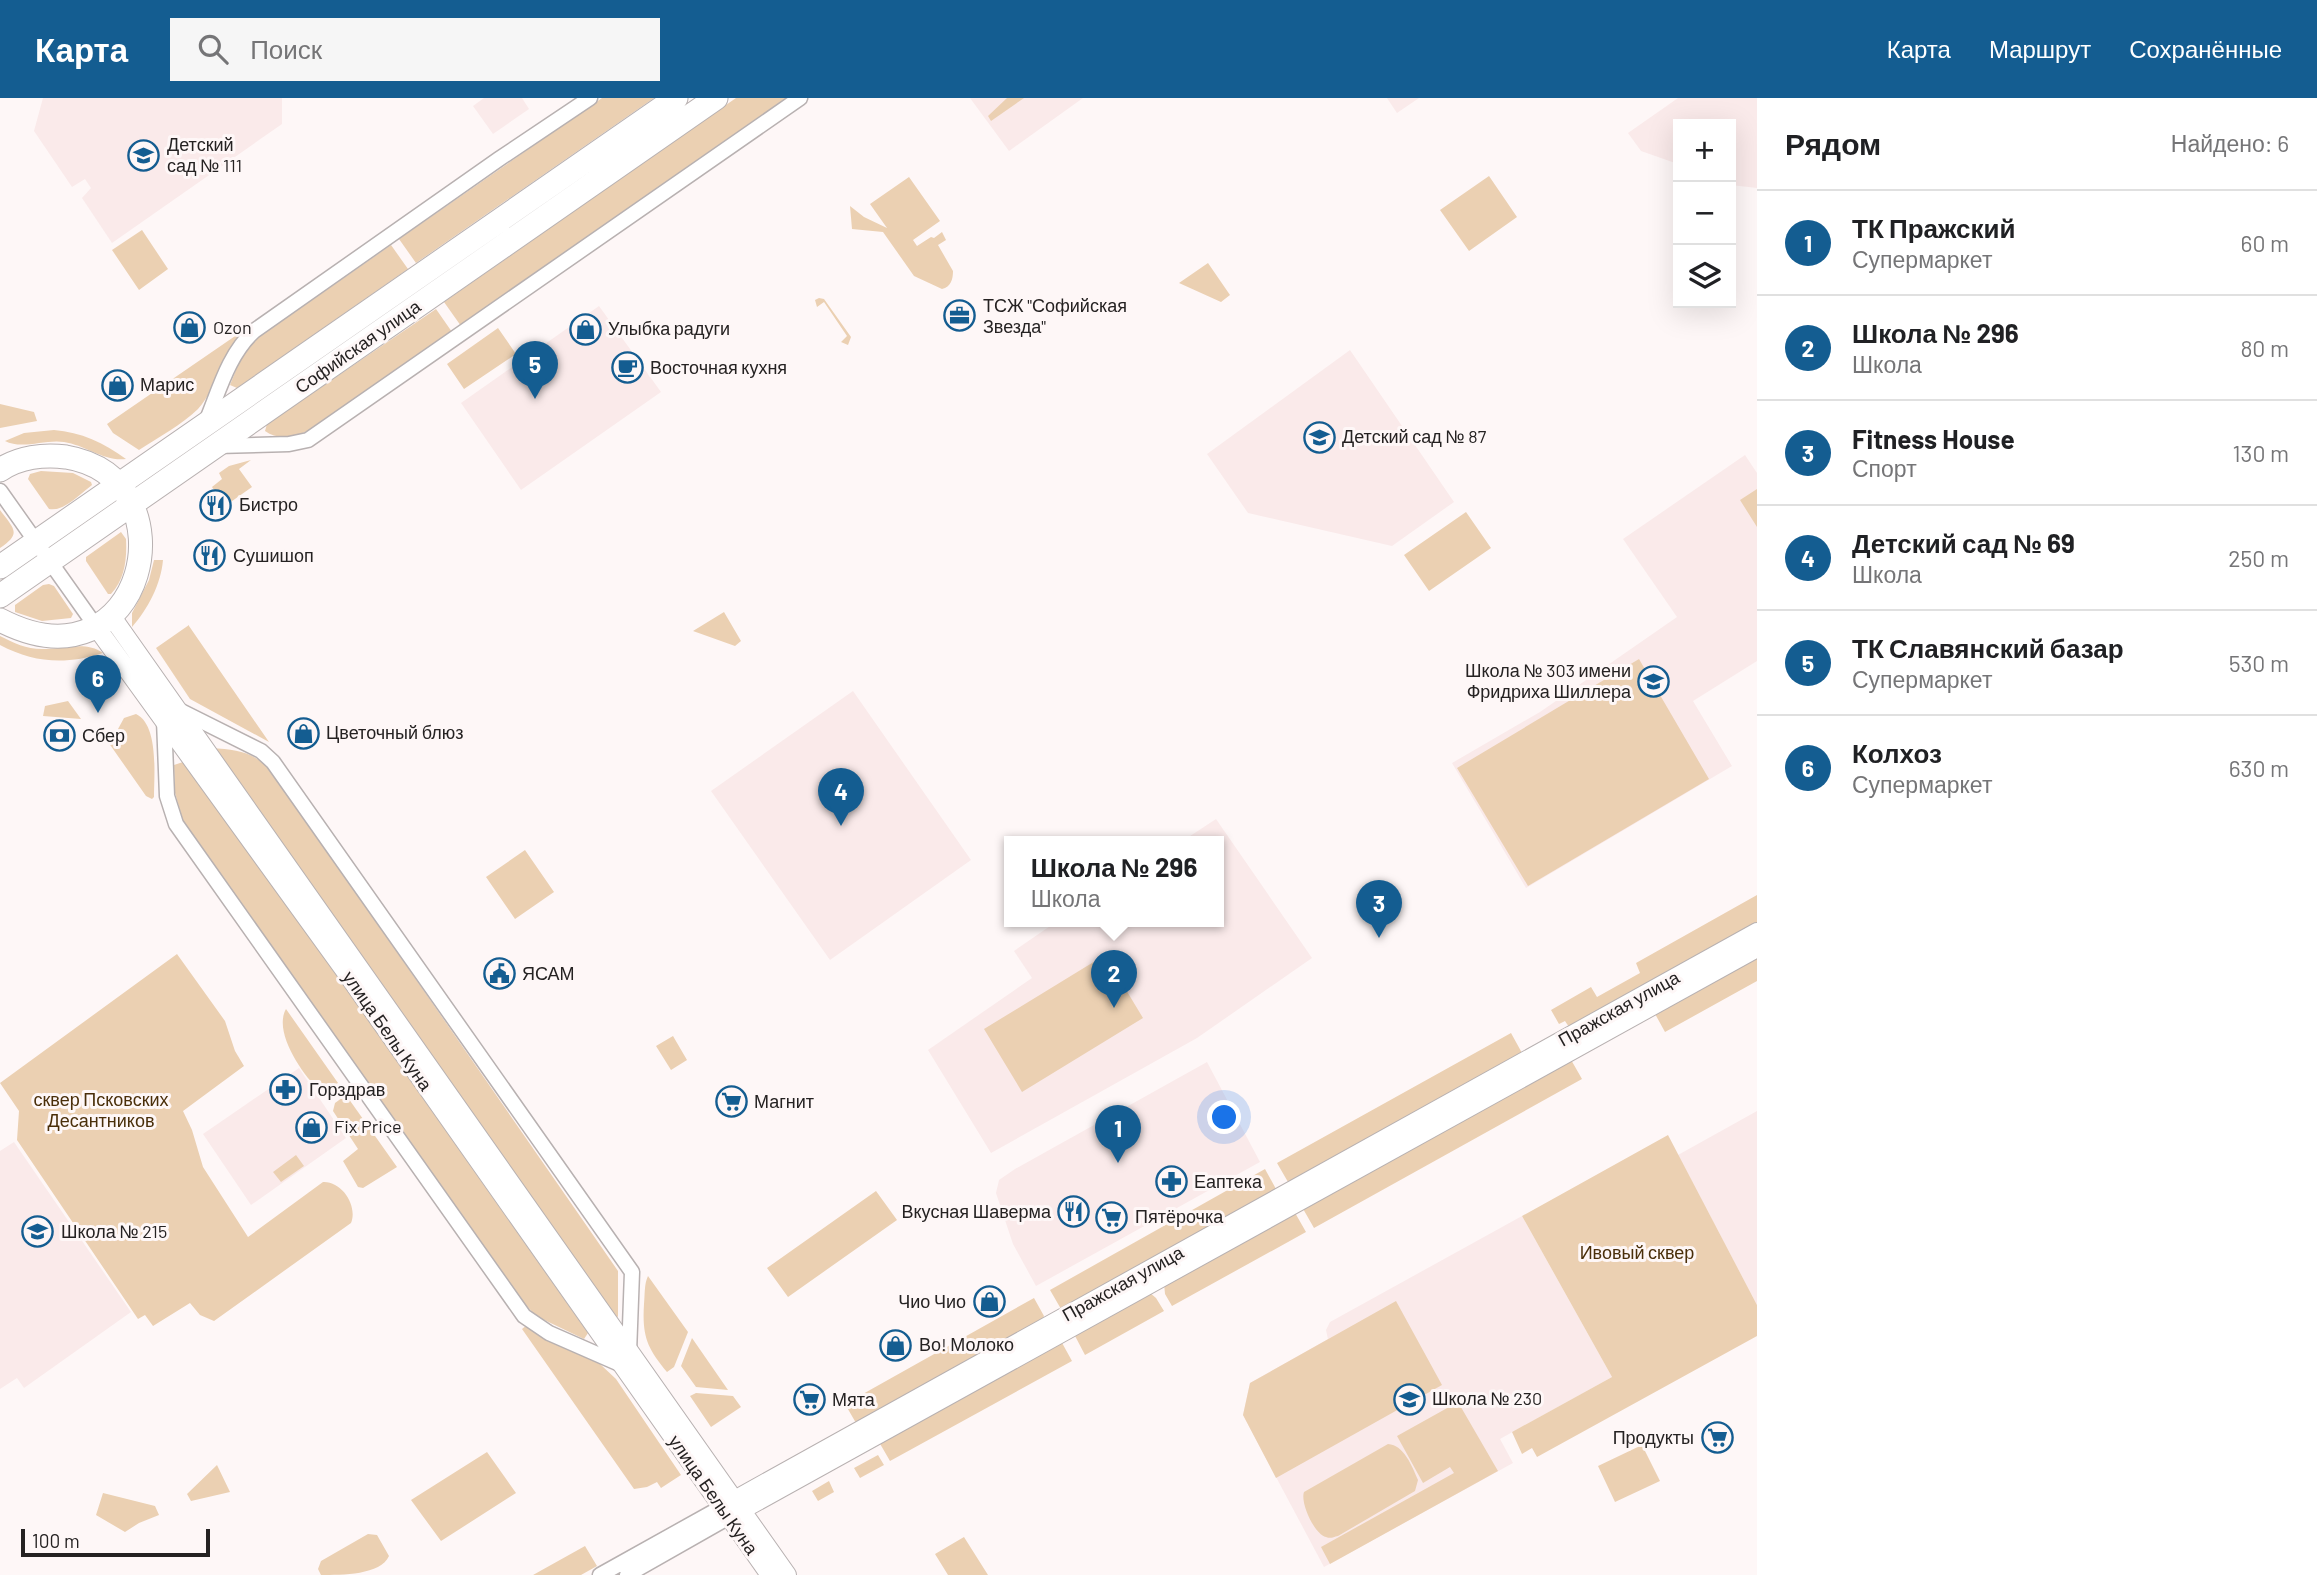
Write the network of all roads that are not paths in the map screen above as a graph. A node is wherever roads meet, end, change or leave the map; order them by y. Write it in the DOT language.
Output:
graph roads {
  1 [pos="590,98"];
  2 [pos="676,98"];
  3 [pos="716,98"];
  4 [pos="800,98"];
  5 [pos="206,424"];
  6 [pos="216,446"];
  7 [pos="1,466"];
  8 [pos="0,491"];
  9 [pos="126,494"];
  10 [pos="37,542"];
  11 [pos="51,562"];
  12 [pos="0,568"];
  13 [pos="0,596"];
  14 [pos="0,620"];
  15 [pos="104,623"];
  16 [pos="169,714"];
  17 [pos="1757,933"];
  18 [pos="1757,948"];
  19 [pos="626,1359"];
  20 [pos="732,1509"];
  21 [pos="600,1575"];
  22 [pos="628,1575"];
  23 [pos="770,1575"];
  24 [pos="787,1575"];
  1 -- 5 [label="street"];
  2 -- 5 [label="main road, Софийская улица"];
  3 -- 6 [label="main road, Софийская улица"];
  4 -- 6 [label="street"];
  5 -- 9 [label="main road, Софийская улица"];
  6 -- 9 [label="main road, Софийская улица"];
  7 -- 9 [label="main road"];
  8 -- 10 [label="street, улица Белы Куна"];
  9 -- 10 [label="main road, Софийская улица"];
  9 -- 11 [label="main road, Софийская улица"];
  9 -- 15 [label="main road"];
  10 -- 11 [label="street, улица Белы Куна"];
  10 -- 12 [label="main road, Софийская улица"];
  11 -- 13 [label="main road, Софийская улица"];
  11 -- 15 [label="street, улица Белы Куна"];
  14 -- 15 [label="main road"];
  15 -- 16 [label="street, улица Белы Куна"];
  16 -- 19 [label="street, улица Белы Куна"];
  16 -- 19 [label="street"];
  16 -- 19 [label="street"];
  17 -- 20 [label="street, Пражская улица"];
  18 -- 20 [label="street, Пражская улица"];
  19 -- 20 [label="street, улица Белы Куна"];
  20 -- 21 [label="street, Пражская улица"];
  20 -- 22 [label="street, Пражская улица"];
  20 -- 23 [label="street, улица Белы Куна"];
  20 -- 24 [label="street, улица Белы Куна"];
}
